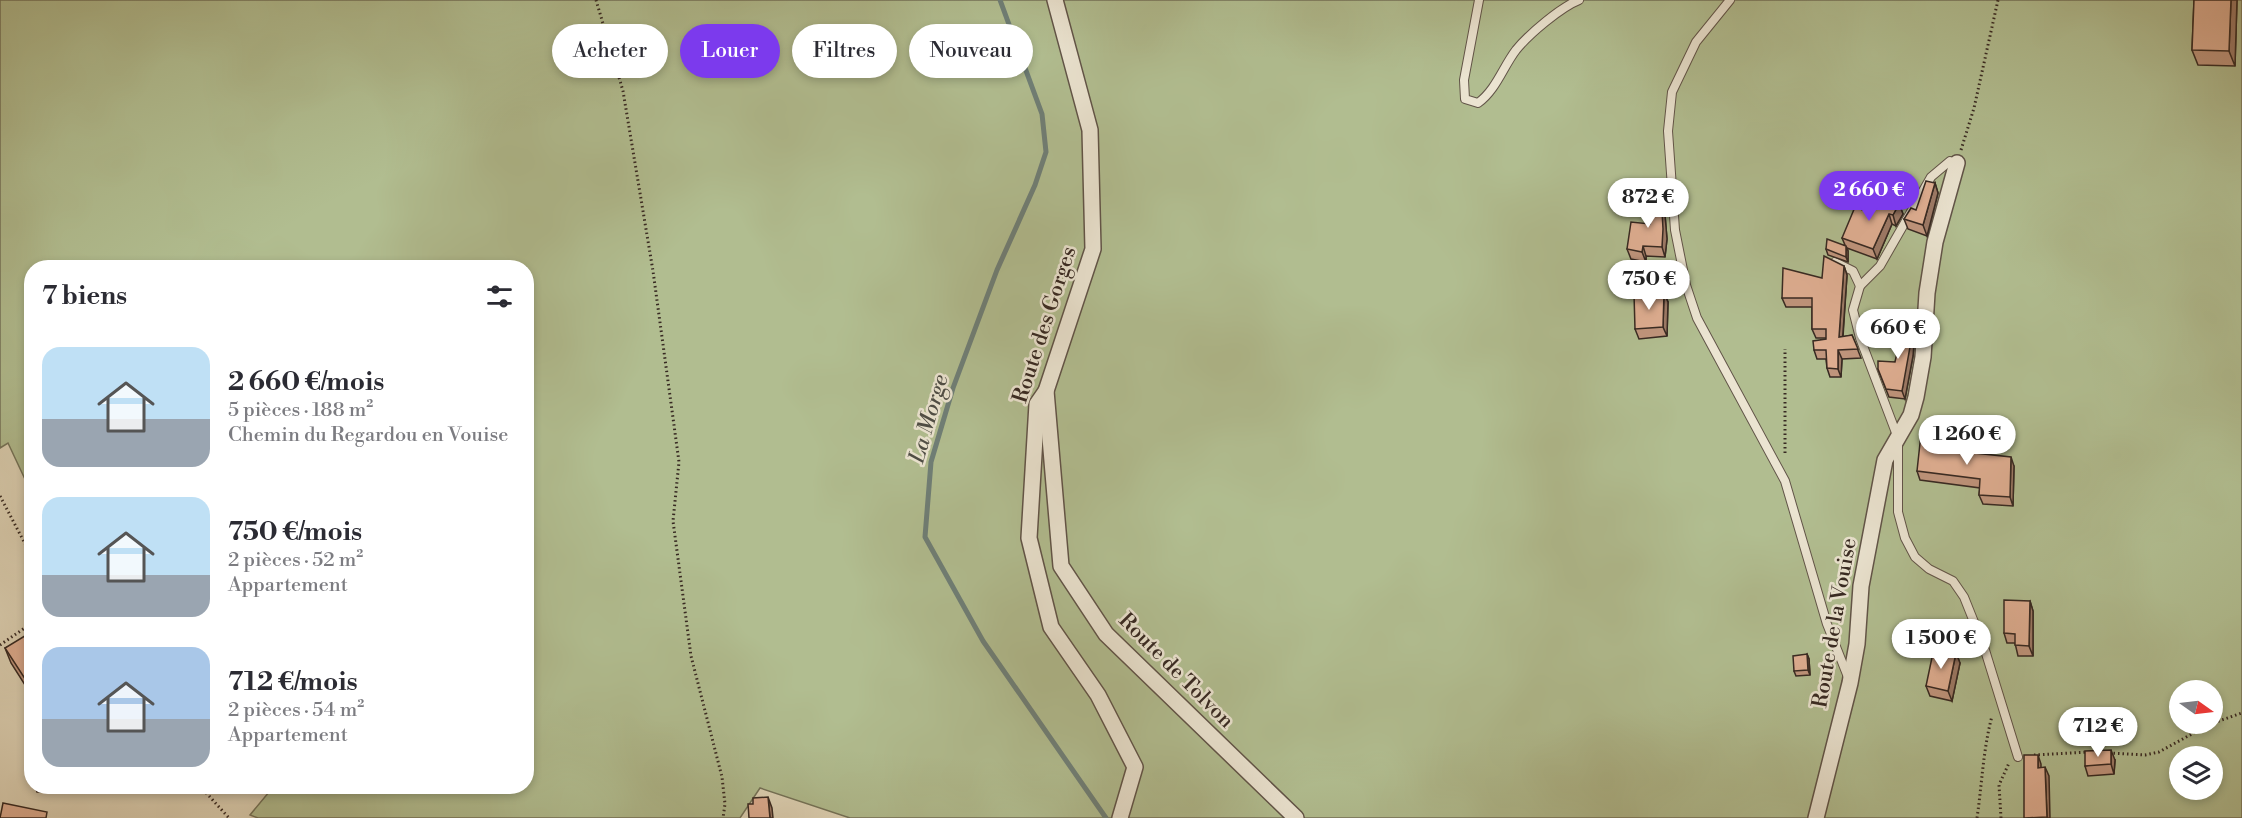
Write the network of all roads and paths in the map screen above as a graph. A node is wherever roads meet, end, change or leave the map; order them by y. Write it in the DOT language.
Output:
graph roads {
  1 [pos="596,0"];
  2 [pos="1055,0"];
  3 [pos="1479,0"];
  4 [pos="1579,0"];
  5 [pos="1730,0"];
  6 [pos="1996,0"];
  7 [pos="1957,163"];
  8 [pos="1830,260"];
  9 [pos="1860,286"];
  10 [pos="1785,348"];
  11 [pos="1046,392"];
  12 [pos="1898,438"];
  13 [pos="1785,481"];
  14 [pos="0,496"];
  15 [pos="24,542"];
  16 [pos="24,628"];
  17 [pos="0,645"];
  18 [pos="1850,683"];
  19 [pos="1999,695"];
  20 [pos="2242,713"];
  21 [pos="2093,752"];
  22 [pos="2103,753"];
  23 [pos="2018,757"];
  24 [pos="208,794"];
  25 [pos="230,818"];
  26 [pos="723,818"];
  27 [pos="1120,818"];
  28 [pos="1296,818"];
  29 [pos="1816,818"];
  30 [pos="1977,818"];
  31 [pos="2001,818"];
  1 -- 26 [label="path"];
  2 -- 11 [label="street, Route des Gorges"];
  3 -- 4 [label="lane"];
  5 -- 13 [label="lane"];
  6 -- 7 [label="path"];
  7 -- 9 [label="lane"];
  7 -- 12 [label="street, Route de la Vouise"];
  8 -- 9 [label="lane"];
  9 -- 12 [label="lane"];
  10 -- 13 [label="path"];
  11 -- 27 [label="street, Route des Gorges"];
  11 -- 28 [label="street, Route de Tolvon"];
  12 -- 18 [label="street, Route de la Vouise"];
  12 -- 19 [label="lane"];
  13 -- 18 [label="lane"];
  14 -- 15 [label="path"];
  16 -- 17 [label="path"];
  18 -- 29 [label="street, Route de la Vouise"];
  19 -- 23 [label="lane"];
  19 -- 30 [label="path"];
  20 -- 22 [label="path"];
  21 -- 23 [label="path"];
  23 -- 31 [label="path"];
  24 -- 25 [label="path"];
}
